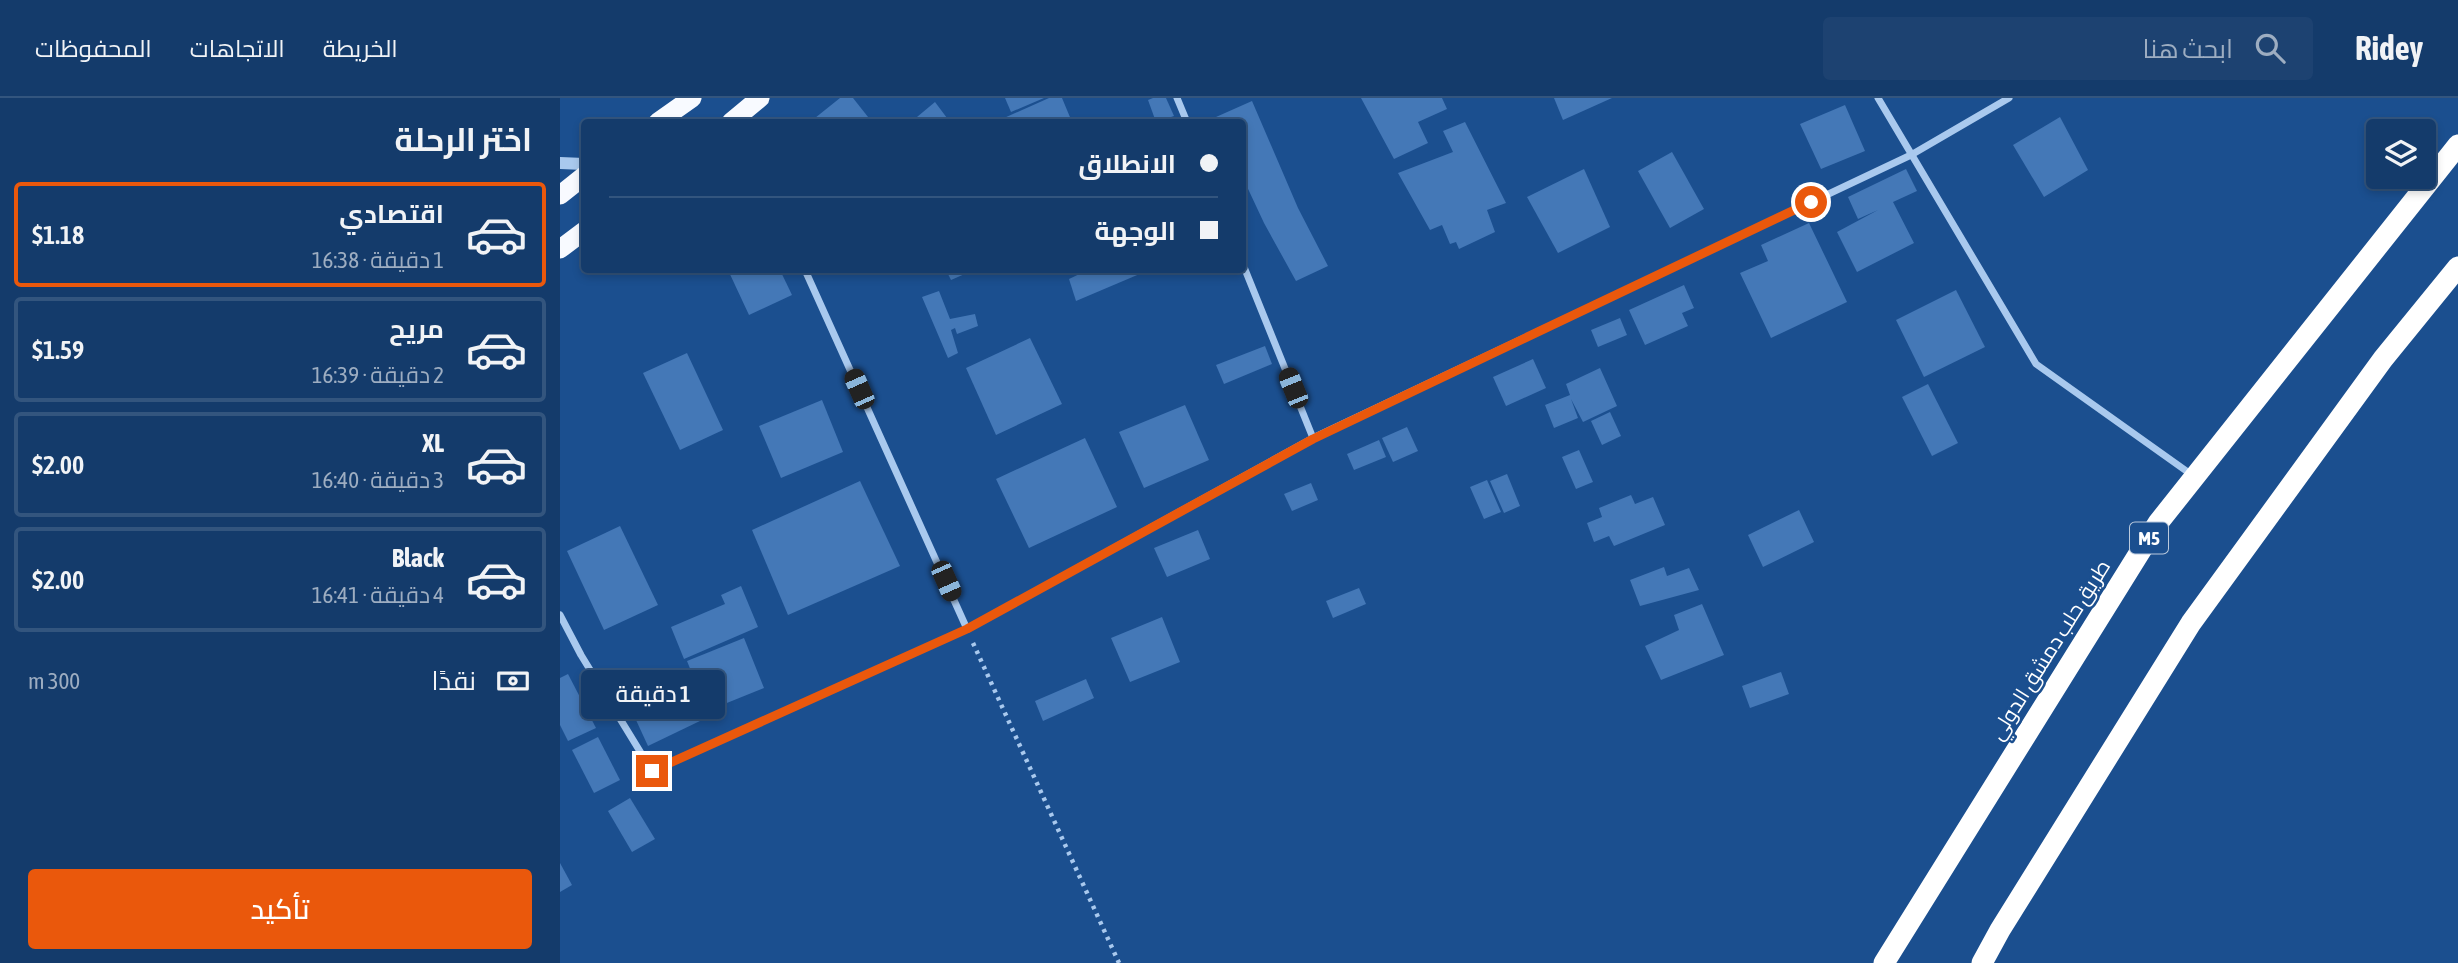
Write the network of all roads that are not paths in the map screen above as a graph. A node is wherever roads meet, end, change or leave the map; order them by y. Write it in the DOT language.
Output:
graph roads {
  1 [pos="692,98"];
  2 [pos="760,98"];
  3 [pos="1177,98"];
  4 [pos="1878,98"];
  5 [pos="2009,98"];
  6 [pos="662,119"];
  7 [pos="738,119"];
  8 [pos="1186,119"];
  9 [pos="2458,145"];
  10 [pos="1911,155"];
  11 [pos="560,163"];
  12 [pos="581,164"];
  13 [pos="581,178"];
  14 [pos="560,195"];
  15 [pos="581,233"];
  16 [pos="560,249"];
  17 [pos="2458,267"];
  18 [pos="1246,272"];
  19 [pos="806,273"];
  20 [pos="1313,439"];
  21 [pos="2195,477"];
  22 [pos="560,615"];
  23 [pos="967,629"];
  24 [pos="1884,963"];
  25 [pos="1982,963"];
  1 -- 6 [label="highway"];
  2 -- 7 [label="highway"];
  3 -- 8 [label="street"];
  4 -- 10 [label="street"];
  5 -- 10 [label="street"];
  9 -- 21 [label="highway, طريق حلب دمشق الدولي / M5"];
  10 -- 20 [label="street"];
  10 -- 21 [label="street"];
  11 -- 12 [label="street"];
  13 -- 14 [label="highway"];
  15 -- 16 [label="highway"];
  17 -- 25 [label="highway"];
  18 -- 20 [label="street"];
  19 -- 23 [label="street"];
  20 -- 23 [label="street"];
  21 -- 24 [label="highway, طريق حلب دمشق الدولي / M5"];
  22 -- 23 [label="street"];
}
